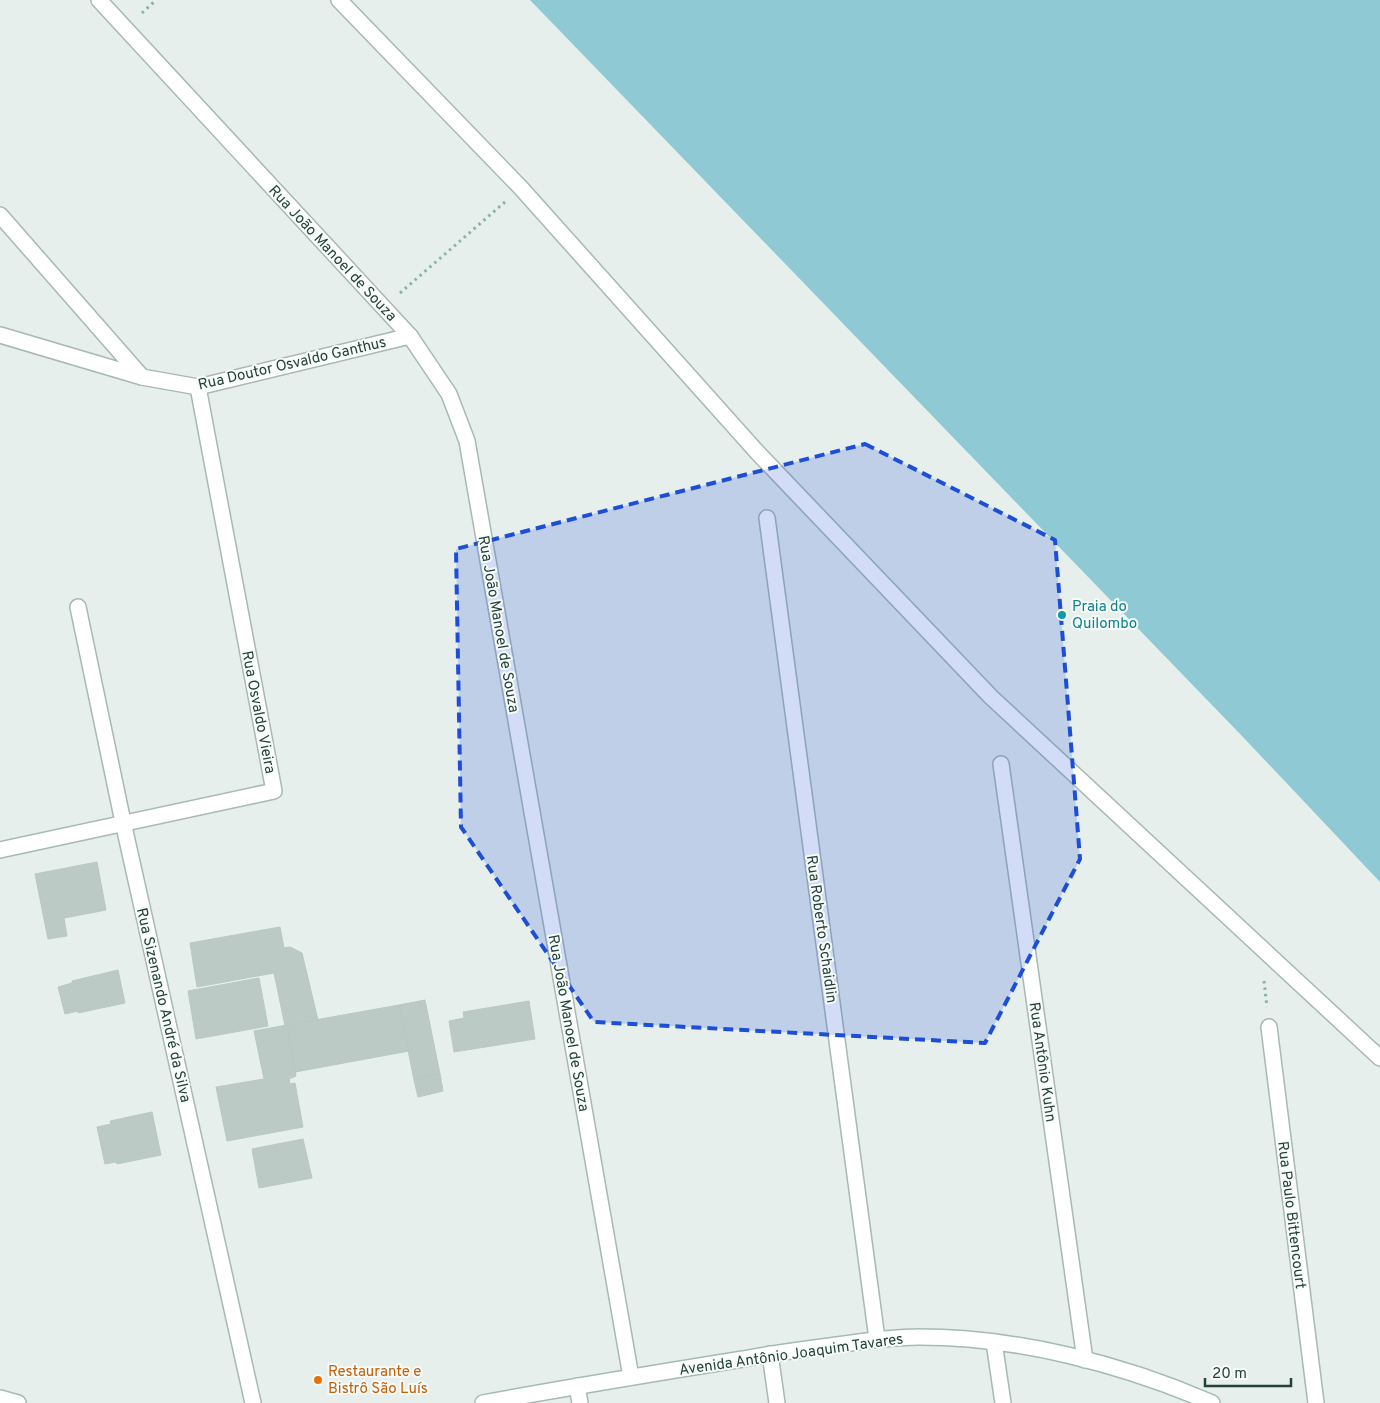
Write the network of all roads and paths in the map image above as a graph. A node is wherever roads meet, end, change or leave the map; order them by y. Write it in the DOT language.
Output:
graph roads {
  1 [pos="99,0"];
  2 [pos="339,0"];
  3 [pos="521,188"];
  4 [pos="0,215"];
  5 [pos="383,308"];
  6 [pos="0,335"];
  7 [pos="410,336"];
  8 [pos="142,377"];
  9 [pos="198,387"];
  10 [pos="767,518"];
  11 [pos="78,607"];
  12 [pos="1001,764"];
  13 [pos="123,822"];
  14 [pos="0,850"];
  15 [pos="1260,945"];
  16 [pos="1269,1027"];
  17 [pos="1380,1058"];
  18 [pos="877,1339"];
  19 [pos="994,1342"];
  20 [pos="770,1354"];
  21 [pos="1085,1360"];
  22 [pos="631,1377"];
  23 [pos="577,1386"];
  24 [pos="0,1398"];
  25 [pos="18,1403"];
  26 [pos="253,1403"];
  27 [pos="483,1403"];
  28 [pos="580,1403"];
  29 [pos="777,1403"];
  30 [pos="1003,1403"];
  31 [pos="1212,1403"];
  32 [pos="1316,1403"];
  1 -- 5 [label="street, Rua João Manoel de Souza"];
  2 -- 3 [label="street"];
  3 -- 5 [label="path"];
  3 -- 15 [label="street"];
  4 -- 8 [label="street"];
  5 -- 7 [label="street, Rua João Manoel de Souza"];
  6 -- 8 [label="street, Rua Doutor Osvaldo Ganthus"];
  7 -- 9 [label="street, Rua Doutor Osvaldo Ganthus"];
  7 -- 22 [label="street, Rua João Manoel de Souza"];
  8 -- 9 [label="street, Rua Doutor Osvaldo Ganthus"];
  9 -- 13 [label="street, Rua Osvaldo Vieira"];
  10 -- 18 [label="street, Rua Roberto Schaidlin"];
  11 -- 13 [label="street, Rua Sizenando André da Silva"];
  12 -- 21 [label="street, Rua Antônio Kuhn"];
  13 -- 14 [label="street, Rua Osvaldo Vieira"];
  13 -- 26 [label="street, Rua Sizenando André da Silva"];
  15 -- 16 [label="path"];
  15 -- 17 [label="street"];
  16 -- 32 [label="street, Rua Paulo Bittencourt"];
  18 -- 19 [label="street, Avenida Antônio Joaquim Tavares"];
  18 -- 20 [label="street, Avenida Antônio Joaquim Tavares"];
  19 -- 21 [label="street, Avenida Antônio Joaquim Tavares"];
  19 -- 30 [label="street"];
  20 -- 22 [label="street, Avenida Antônio Joaquim Tavares"];
  20 -- 29 [label="street"];
  21 -- 31 [label="street, Avenida Antônio Joaquim Tavares"];
  22 -- 23 [label="street, Avenida Antônio Joaquim Tavares"];
  23 -- 27 [label="street, Avenida Antônio Joaquim Tavares"];
  23 -- 28 [label="street"];
  24 -- 25 [label="street"];
}
